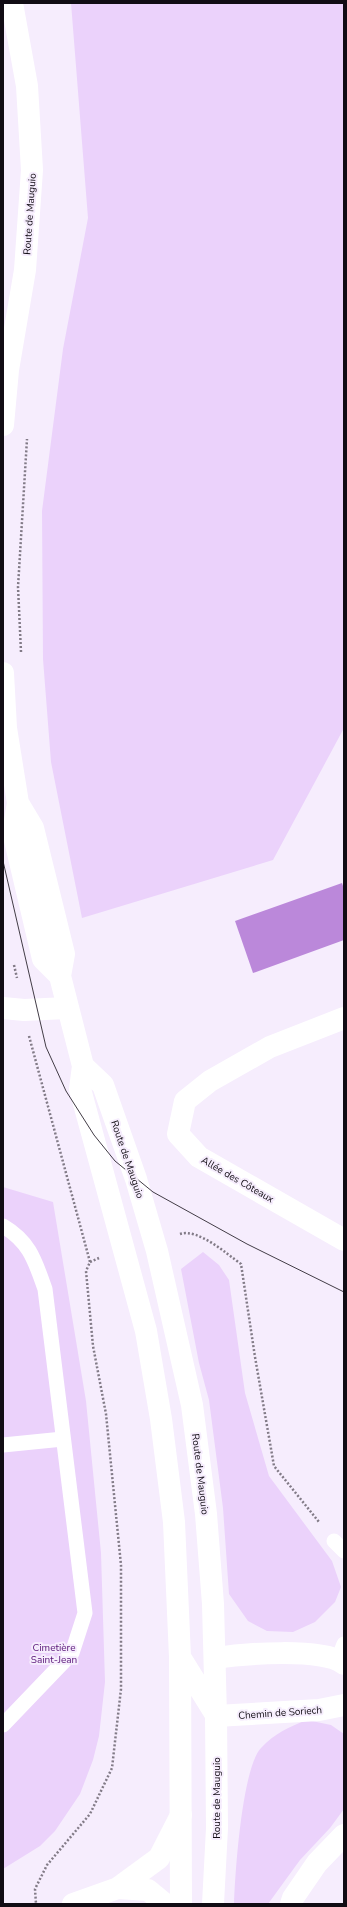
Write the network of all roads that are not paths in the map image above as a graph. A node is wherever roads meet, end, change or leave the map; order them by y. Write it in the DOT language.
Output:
graph roads {
  1 [pos="12,3"];
  2 [pos="3,425"];
  3 [pos="3,673"];
  4 [pos="3,1008"];
  5 [pos="70,1016"];
  6 [pos="344,1018"];
  7 [pos="83,1066"];
  8 [pos="3,1226"];
  9 [pos="344,1240"];
  10 [pos="63,1438"];
  11 [pos="3,1445"];
  12 [pos="342,1656"];
  13 [pos="180,1657"];
  14 [pos="215,1658"];
  15 [pos="344,1704"];
  16 [pos="216,1716"];
  17 [pos="3,1725"];
  18 [pos="180,1815"];
  19 [pos="344,1835"];
  20 [pos="118,1888"];
  21 [pos="73,1904"];
  22 [pos="165,1904"];
  23 [pos="181,1904"];
  24 [pos="213,1904"];
  25 [pos="291,1904"];
  1 -- 2 [label="main road, Route de Mauguio"];
  3 -- 5 [label="main road"];
  4 -- 5 [label="main road"];
  5 -- 7 [label="main road"];
  6 -- 9 [label="main road, Allée des Côteaux"];
  7 -- 13 [label="main road"];
  7 -- 14 [label="main road, Route de Mauguio"];
  8 -- 10 [label="lane"];
  10 -- 11 [label="lane"];
  10 -- 17 [label="lane"];
  12 -- 14 [label="main road"];
  13 -- 14 [label="main road"];
  13 -- 16 [label="main road"];
  13 -- 18 [label="main road"];
  14 -- 16 [label="main road, Route de Mauguio"];
  15 -- 16 [label="main road, Chemin de Soriech"];
  16 -- 24 [label="main road, Route de Mauguio"];
  18 -- 20 [label="main road"];
  18 -- 23 [label="main road"];
  19 -- 25 [label="main road"];
  20 -- 21 [label="main road"];
  20 -- 22 [label="main road"];
}
